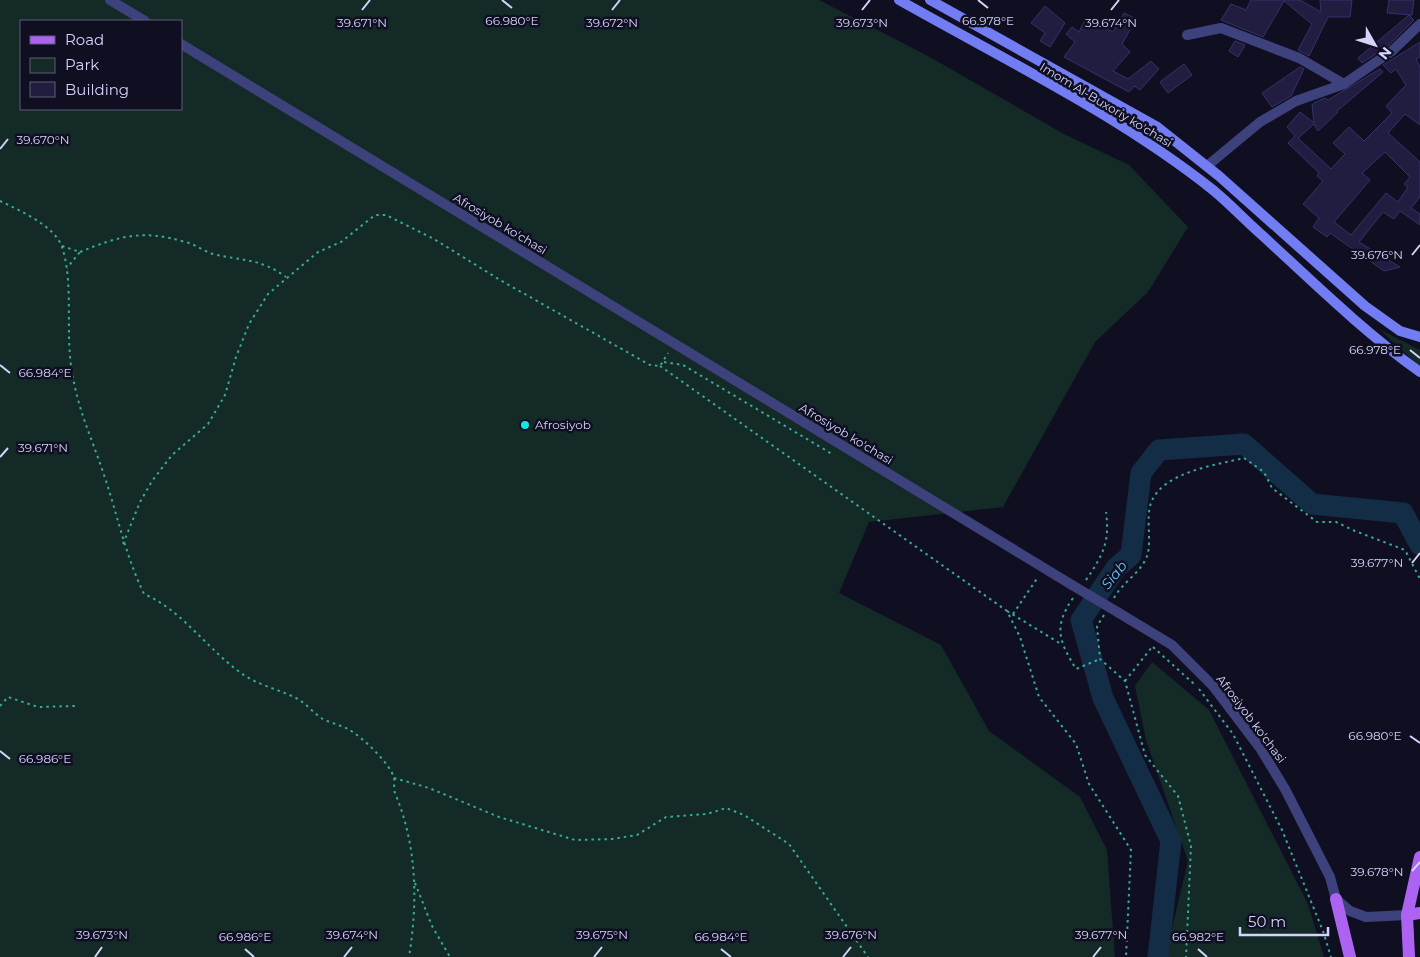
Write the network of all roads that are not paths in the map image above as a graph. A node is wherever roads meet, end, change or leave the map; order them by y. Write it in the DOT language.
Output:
graph roads {
  1 [pos="110,0"];
  2 [pos="899,0"];
  3 [pos="930,0"];
  4 [pos="143,20"];
  5 [pos="1420,24"];
  6 [pos="1187,35"];
  7 [pos="182,45"];
  8 [pos="1344,84"];
  9 [pos="1112,101"];
  10 [pos="1103,115"];
  11 [pos="1207,166"];
  12 [pos="1420,338"];
  13 [pos="1420,372"];
  14 [pos="1420,857"];
  15 [pos="1336,899"];
  16 [pos="1420,913"];
  17 [pos="1407,915"];
  18 [pos="1350,957"];
  19 [pos="1409,957"];
  1 -- 4 [label="street"];
  2 -- 10 [label="main road, Imom Al-Buxoriy ko'chasi"];
  3 -- 9 [label="main road, Imom Al-Buxoriy ko'chasi"];
  5 -- 8 [label="street"];
  6 -- 8 [label="street"];
  7 -- 15 [label="street, Afrosiyob ko'chasi, bridge"];
  8 -- 11 [label="street"];
  9 -- 10 [label="main road"];
  9 -- 11 [label="main road, Imom Al-Buxoriy ko'chasi"];
  10 -- 13 [label="main road, Imom Al-Buxoriy ko'chasi"];
  11 -- 12 [label="main road, Imom Al-Buxoriy ko'chasi"];
  14 -- 17 [label="main road"];
  15 -- 17 [label="street"];
  15 -- 18 [label="main road"];
  16 -- 17 [label="main road"];
  17 -- 19 [label="main road"];
}
